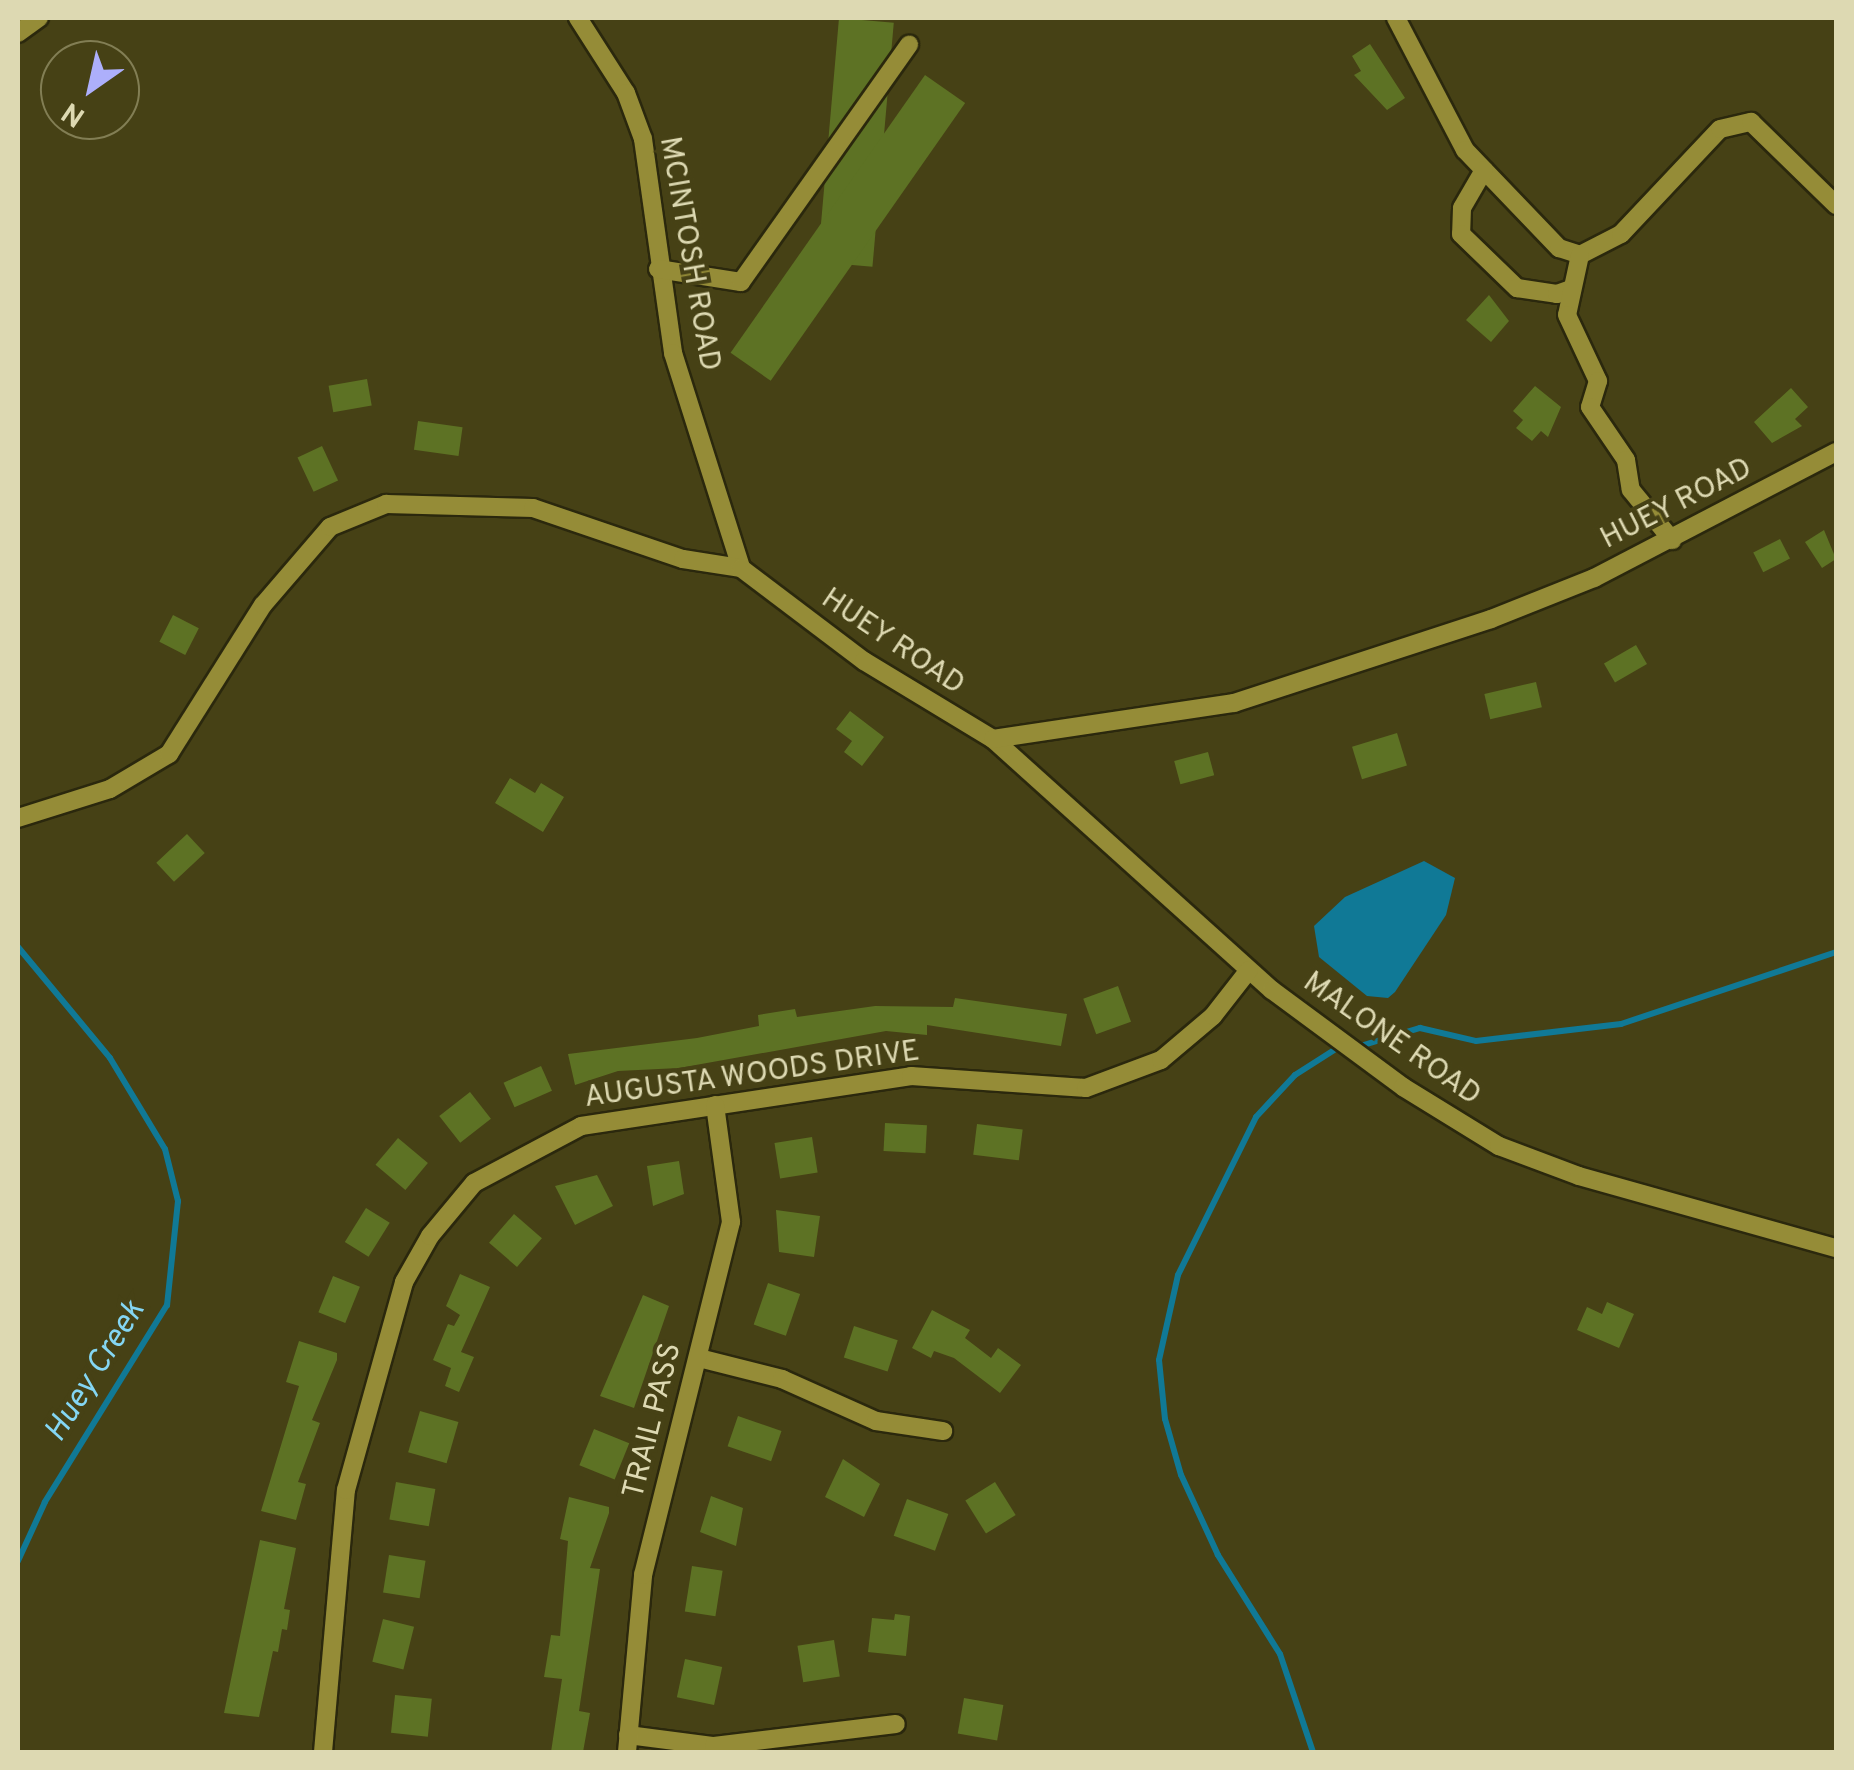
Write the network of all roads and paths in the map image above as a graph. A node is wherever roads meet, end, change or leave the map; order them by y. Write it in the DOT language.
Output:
graph roads {
  1 [pos="39,18"];
  2 [pos="578,18"];
  3 [pos="1396,18"];
  4 [pos="18,33"];
  5 [pos="909,44"];
  6 [pos="1484,170"];
  7 [pos="1836,205"];
  8 [pos="1580,255"];
  9 [pos="658,269"];
  10 [pos="1571,289"];
  11 [pos="1836,452"];
  12 [pos="1672,540"];
  13 [pos="741,568"];
  14 [pos="993,739"];
  15 [pos="18,818"];
  16 [pos="1249,970"];
  17 [pos="716,1105"];
  18 [pos="1836,1248"];
  19 [pos="699,1358"];
  20 [pos="943,1431"];
  21 [pos="896,1724"];
  22 [pos="627,1744"];
  23 [pos="323,1752"];
  1 -- 4 [label="street"];
  2 -- 9 [label="street, MCINTOSH ROAD"];
  3 -- 6 [label="street"];
  5 -- 9 [label="street"];
  6 -- 8 [label="street"];
  6 -- 10 [label="street"];
  7 -- 8 [label="street"];
  8 -- 10 [label="street"];
  9 -- 13 [label="street, MCINTOSH ROAD"];
  10 -- 12 [label="street"];
  11 -- 12 [label="street, HUEY ROAD"];
  12 -- 14 [label="street, HUEY ROAD"];
  13 -- 14 [label="street, HUEY ROAD"];
  13 -- 15 [label="street, HUEY ROAD"];
  14 -- 16 [label="street, MALONE ROAD"];
  16 -- 17 [label="street, AUGUSTA WOODS DRIVE"];
  16 -- 18 [label="street, MALONE ROAD"];
  17 -- 19 [label="street, TRAIL PASS"];
  17 -- 23 [label="street, AUGUSTA WOODS DRIVE"];
  19 -- 20 [label="street"];
  19 -- 22 [label="street, TRAIL PASS"];
  21 -- 22 [label="street"];
}
